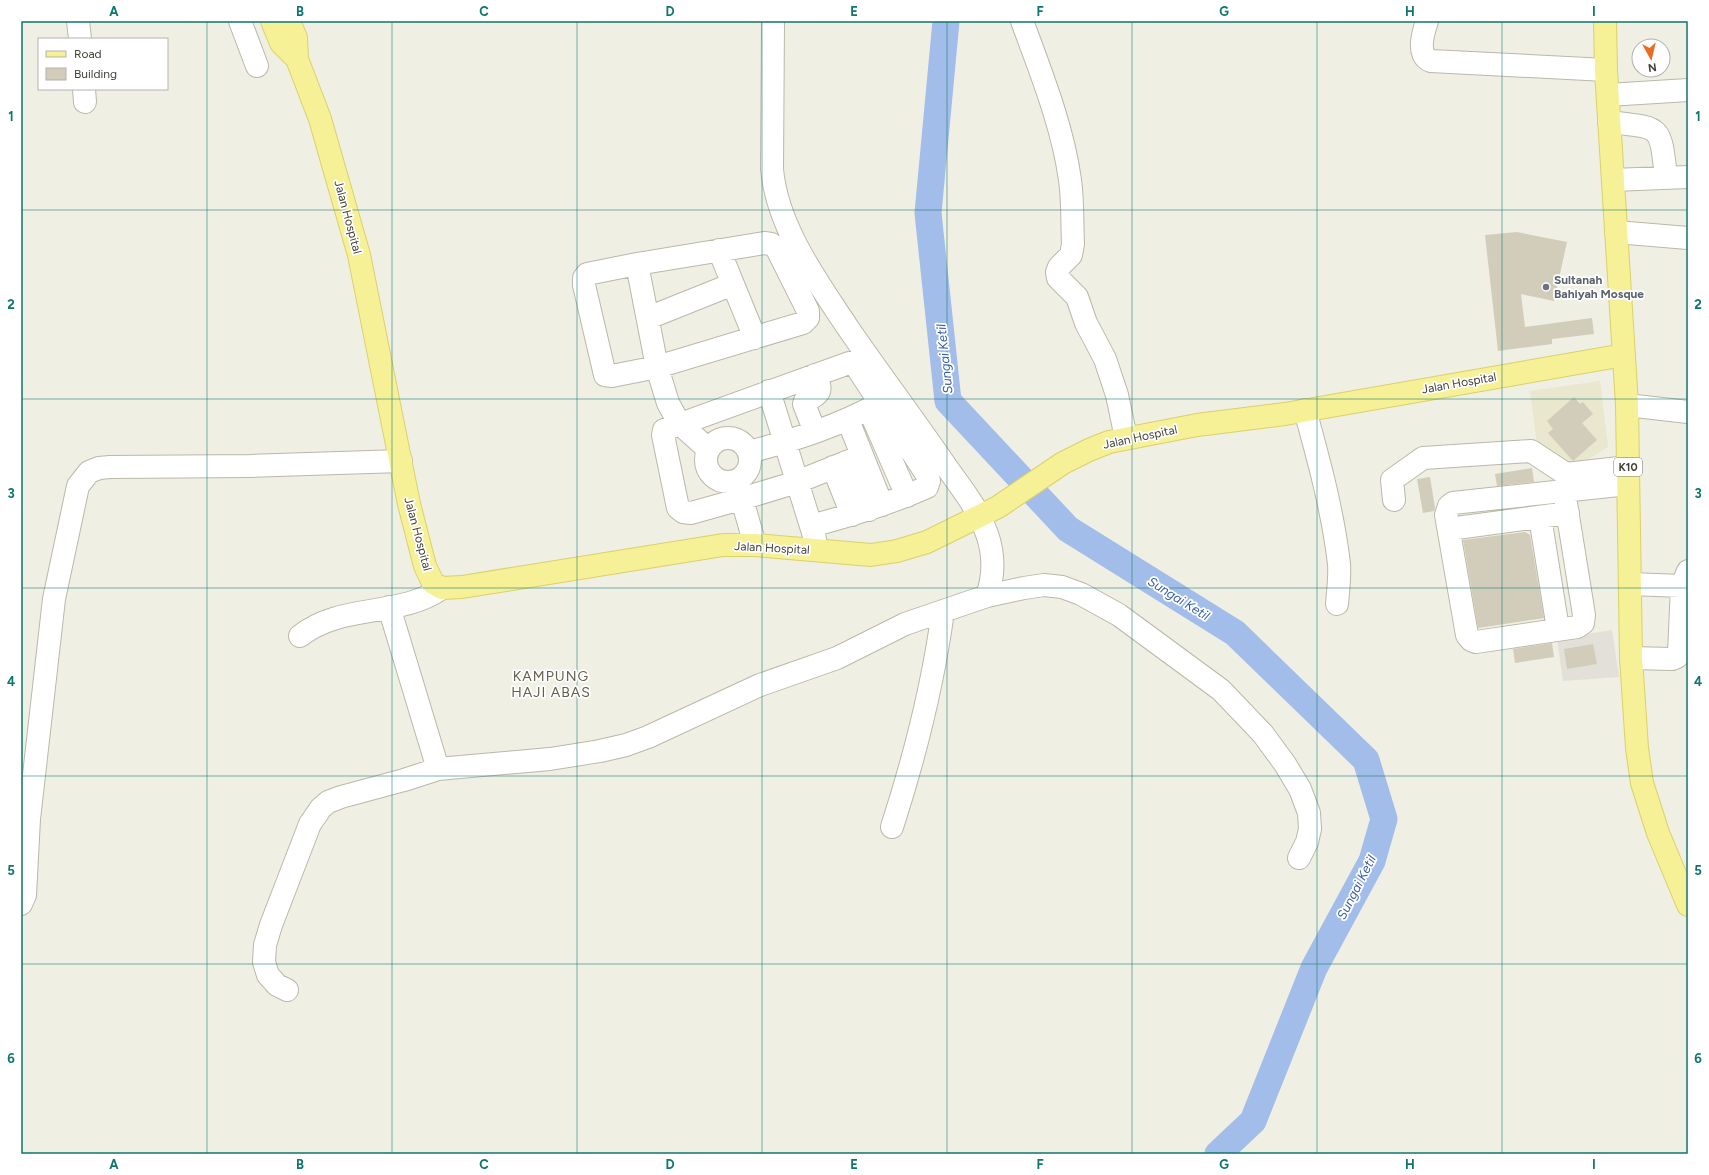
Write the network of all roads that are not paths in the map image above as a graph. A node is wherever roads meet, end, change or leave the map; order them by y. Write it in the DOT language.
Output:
graph roads {
  1 [pos="78,21"];
  2 [pos="240,21"];
  3 [pos="272,21"];
  4 [pos="289,21"];
  5 [pos="773,21"];
  6 [pos="1022,21"];
  7 [pos="1427,21"];
  8 [pos="1605,21"];
  9 [pos="80,38"];
  10 [pos="296,59"];
  11 [pos="257,66"];
  12 [pos="1606,70"];
  13 [pos="1688,90"];
  14 [pos="1608,95"];
  15 [pos="1610,122"];
  16 [pos="1666,177"];
  17 [pos="1688,177"];
  18 [pos="1613,180"];
  19 [pos="1616,232"];
  20 [pos="1688,238"];
  21 [pos="720,250"];
  22 [pos="637,264"];
  23 [pos="733,284"];
  24 [pos="648,318"];
  25 [pos="755,338"];
  26 [pos="1624,355"];
  27 [pos="657,367"];
  28 [pos="815,375"];
  29 [pos="768,392"];
  30 [pos="1627,405"];
  31 [pos="875,406"];
  32 [pos="1305,410"];
  33 [pos="1688,412"];
  34 [pos="848,420"];
  35 [pos="679,423"];
  36 [pos="815,432"];
  37 [pos="1126,438"];
  38 [pos="785,442"];
  39 [pos="708,449"];
  40 [pos="749,452"];
  41 [pos="401,461"];
  42 [pos="847,462"];
  43 [pos="1628,476"];
  44 [pos="797,482"];
  45 [pos="739,490"];
  46 [pos="1564,491"];
  47 [pos="1394,500"];
  48 [pos="868,510"];
  49 [pos="989,511"];
  50 [pos="1568,513"];
  51 [pos="1540,516"];
  52 [pos="811,526"];
  53 [pos="1449,529"];
  54 [pos="755,545"];
  55 [pos="818,551"];
  56 [pos="1685,578"];
  57 [pos="1630,584"];
  58 [pos="442,588"];
  59 [pos="987,596"];
  60 [pos="1337,604"];
  61 [pos="389,607"];
  62 [pos="943,611"];
  63 [pos="1558,629"];
  64 [pos="300,636"];
  65 [pos="1631,658"];
  66 [pos="438,769"];
  67 [pos="892,827"];
  68 [pos="1299,858"];
  69 [pos="21,904"];
  70 [pos="1688,905"];
  71 [pos="287,990"];
  1 -- 9 [label="street"];
  2 -- 11 [label="street"];
  3 -- 10 [label="main road, Jalan Hospital"];
  4 -- 10 [label="main road, Jalan Hospital"];
  5 -- 49 [label="street"];
  6 -- 37 [label="street"];
  7 -- 12 [label="street"];
  8 -- 12 [label="main road, K10"];
  10 -- 41 [label="main road, Jalan Hospital"];
  12 -- 14 [label="main road, K10"];
  13 -- 14 [label="street"];
  14 -- 15 [label="main road, K10"];
  15 -- 16 [label="street"];
  15 -- 18 [label="main road, K10"];
  16 -- 17 [label="street"];
  16 -- 18 [label="street"];
  18 -- 19 [label="main road, K10"];
  19 -- 20 [label="street"];
  19 -- 26 [label="main road, K10"];
  21 -- 22 [label="street"];
  21 -- 23 [label="street"];
  21 -- 25 [label="street"];
  22 -- 24 [label="street"];
  22 -- 27 [label="street"];
  23 -- 24 [label="street"];
  23 -- 25 [label="street"];
  24 -- 27 [label="street"];
  25 -- 27 [label="street"];
  26 -- 30 [label="main road, K10"];
  26 -- 32 [label="main road, Jalan Hospital"];
  27 -- 35 [label="street"];
  28 -- 29 [label="street"];
  28 -- 31 [label="street"];
  28 -- 36 [label="street"];
  29 -- 35 [label="street"];
  29 -- 38 [label="street"];
  30 -- 33 [label="street"];
  30 -- 43 [label="main road, K10"];
  31 -- 34 [label="street"];
  31 -- 48 [label="street"];
  32 -- 37 [label="main road, Jalan Hospital"];
  32 -- 60 [label="street"];
  34 -- 36 [label="street"];
  34 -- 42 [label="street"];
  35 -- 39 [label="street"];
  35 -- 45 [label="street"];
  36 -- 38 [label="street"];
  37 -- 49 [label="main road, Jalan Hospital"];
  38 -- 40 [label="street"];
  38 -- 44 [label="street"];
  39 -- 40 [label="street"];
  39 -- 45 [label="street"];
  40 -- 45 [label="street"];
  41 -- 58 [label="main road, Jalan Hospital"];
  41 -- 69 [label="street"];
  42 -- 44 [label="street"];
  42 -- 48 [label="street"];
  42 -- 48 [label="street"];
  43 -- 46 [label="street"];
  43 -- 47 [label="street"];
  43 -- 57 [label="main road, K10"];
  44 -- 45 [label="street"];
  44 -- 52 [label="street"];
  45 -- 54 [label="street"];
  46 -- 50 [label="street"];
  46 -- 53 [label="street"];
  48 -- 52 [label="street"];
  49 -- 55 [label="main road, Jalan Hospital"];
  49 -- 59 [label="street"];
  50 -- 51 [label="street"];
  50 -- 63 [label="street"];
  51 -- 53 [label="street"];
  51 -- 63 [label="street"];
  52 -- 55 [label="street"];
  53 -- 63 [label="street"];
  54 -- 55 [label="main road, Jalan Hospital"];
  54 -- 58 [label="main road, Jalan Hospital"];
  56 -- 57 [label="street"];
  56 -- 65 [label="street"];
  57 -- 65 [label="main road, K10"];
  58 -- 61 [label="street"];
  59 -- 62 [label="street"];
  59 -- 68 [label="street"];
  61 -- 64 [label="street"];
  61 -- 66 [label="street"];
  62 -- 66 [label="street"];
  62 -- 67 [label="street"];
  65 -- 70 [label="main road, K10"];
  66 -- 71 [label="street"];
}
